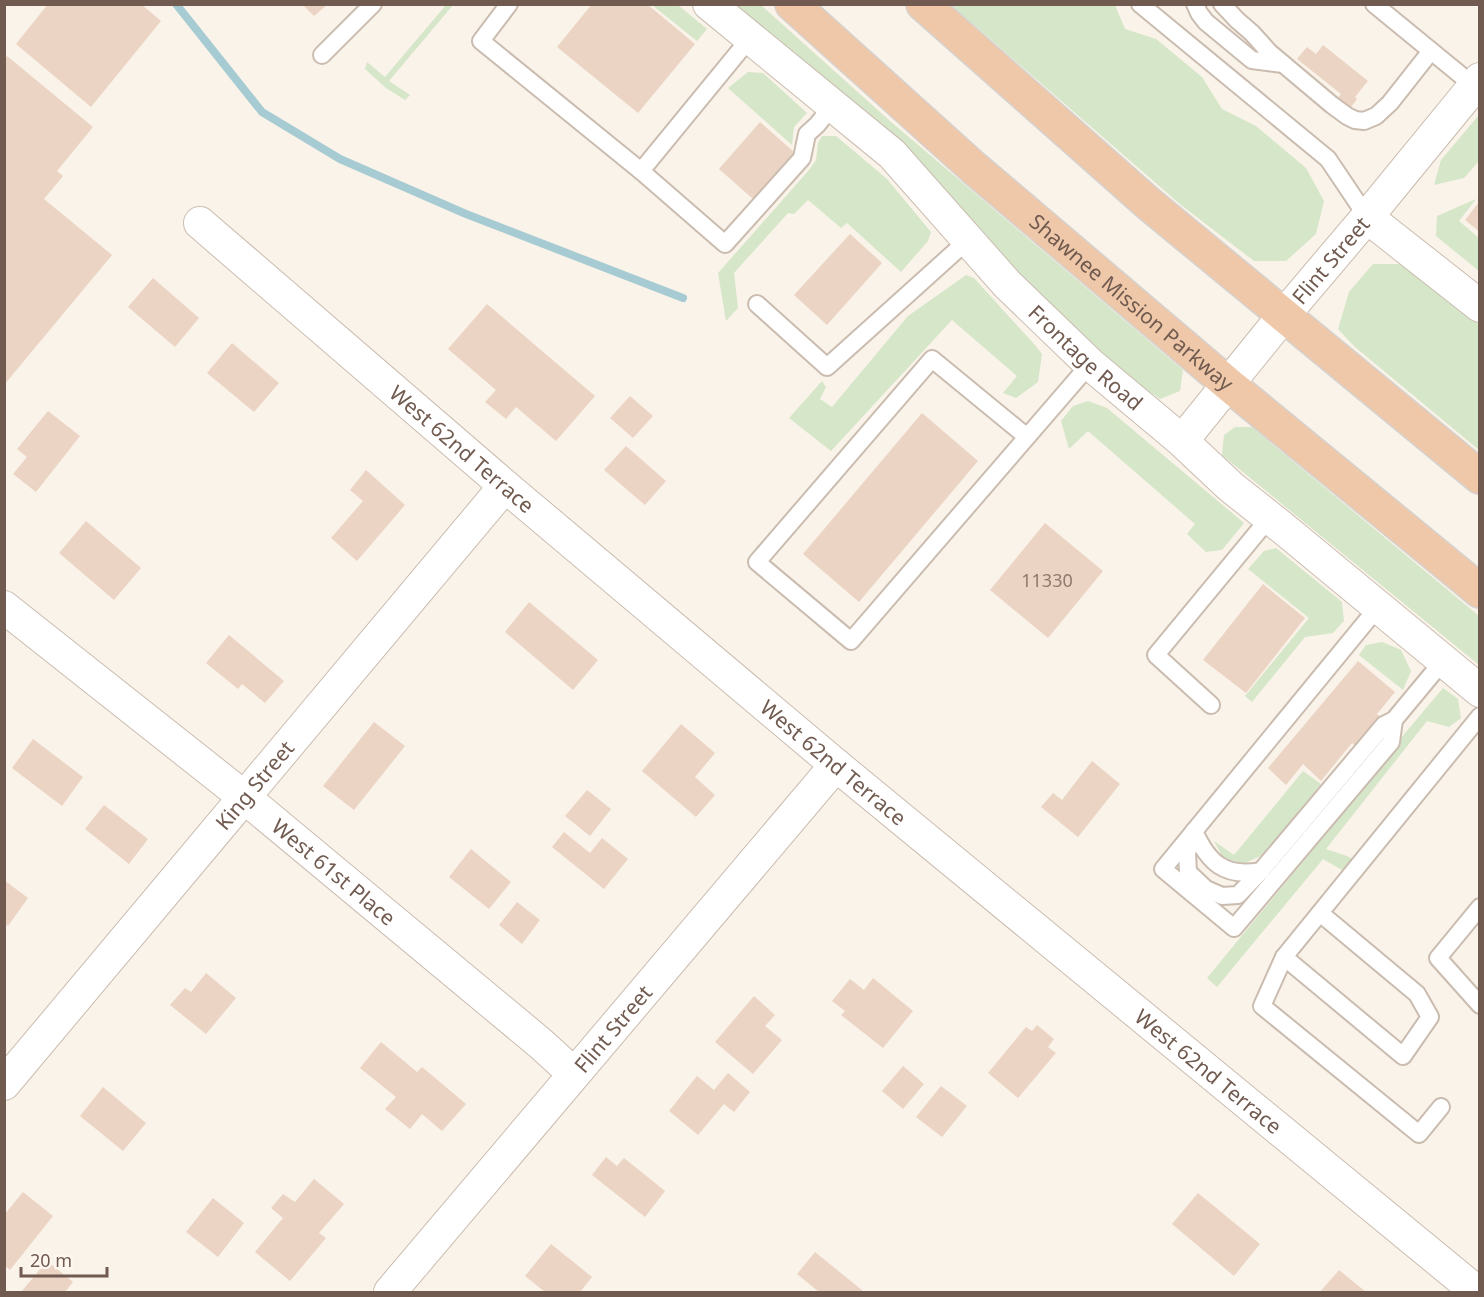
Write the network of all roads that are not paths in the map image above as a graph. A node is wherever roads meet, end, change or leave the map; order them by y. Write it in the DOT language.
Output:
graph roads {
  1 [pos="374,4"];
  2 [pos="510,4"];
  3 [pos="709,4"];
  4 [pos="792,4"];
  5 [pos="923,4"];
  6 [pos="1140,4"];
  7 [pos="1195,4"];
  8 [pos="1222,4"];
  9 [pos="1374,4"];
  10 [pos="750,38"];
  11 [pos="1431,51"];
  12 [pos="322,55"];
  13 [pos="1283,64"];
  14 [pos="1477,82"];
  15 [pos="832,106"];
  16 [pos="641,171"];
  17 [pos="1367,218"];
  18 [pos="200,222"];
  19 [pos="968,240"];
  20 [pos="757,304"];
  21 [pos="1479,306"];
  22 [pos="1284,315"];
  23 [pos="1090,364"];
  24 [pos="1228,384"];
  25 [pos="1027,436"];
  26 [pos="1182,441"];
  27 [pos="1479,477"];
  28 [pos="505,486"];
  29 [pos="1270,518"];
  30 [pos="1479,591"];
  31 [pos="4,607"];
  32 [pos="1378,607"];
  33 [pos="1443,661"];
  34 [pos="1479,691"];
  35 [pos="1211,705"];
  36 [pos="1479,717"];
  37 [pos="1394,720"];
  38 [pos="836,765"];
  39 [pos="244,797"];
  40 [pos="1194,831"];
  41 [pos="1260,871"];
  42 [pos="1479,907"];
  43 [pos="1320,913"];
  44 [pos="1284,957"];
  45 [pos="1479,1005"];
  46 [pos="574,1074"];
  47 [pos="4,1084"];
  48 [pos="1441,1107"];
  49 [pos="1465,1289"];
  50 [pos="390,1293"];
  1 -- 12 [label="lane"];
  2 -- 16 [label="lane"];
  3 -- 10 [label="street, Frontage Road"];
  4 -- 24 [label="highway, Shawnee Mission Parkway"];
  5 -- 22 [label="highway"];
  6 -- 17 [label="lane"];
  7 -- 13 [label="lane"];
  8 -- 13 [label="lane"];
  9 -- 11 [label="lane"];
  10 -- 15 [label="street, Frontage Road"];
  10 -- 16 [label="lane"];
  11 -- 13 [label="lane"];
  11 -- 14 [label="lane"];
  14 -- 17 [label="street, Flint Street"];
  15 -- 16 [label="lane"];
  15 -- 19 [label="street, Frontage Road"];
  17 -- 21 [label="street"];
  17 -- 22 [label="street, Flint Street"];
  18 -- 28 [label="street, West 62nd Terrace"];
  19 -- 20 [label="lane"];
  19 -- 23 [label="street, Frontage Road"];
  22 -- 24 [label="street, Flint Street"];
  22 -- 27 [label="highway"];
  23 -- 25 [label="lane"];
  23 -- 26 [label="street, Frontage Road"];
  24 -- 26 [label="street, Flint Street"];
  24 -- 30 [label="highway, Shawnee Mission Parkway"];
  25 -- 25 [label="lane"];
  26 -- 29 [label="street, Frontage Road"];
  28 -- 38 [label="street, West 62nd Terrace"];
  28 -- 39 [label="street, King Street"];
  29 -- 32 [label="street, Frontage Road"];
  29 -- 35 [label="lane"];
  31 -- 39 [label="street, West 61st Place"];
  32 -- 33 [label="street, Frontage Road"];
  32 -- 40 [label="lane"];
  33 -- 34 [label="street, Frontage Road"];
  33 -- 37 [label="lane"];
  36 -- 43 [label="lane"];
  37 -- 40 [label="lane"];
  37 -- 41 [label="lane"];
  38 -- 46 [label="street, Flint Street"];
  38 -- 49 [label="street, West 62nd Terrace"];
  39 -- 46 [label="street, West 61st Place"];
  39 -- 47 [label="street, King Street"];
  40 -- 41 [label="lane"];
  40 -- 41 [label="lane"];
  42 -- 45 [label="lane"];
  43 -- 44 [label="lane"];
  43 -- 44 [label="lane"];
  44 -- 48 [label="lane"];
  46 -- 50 [label="street, Flint Street"];
}
